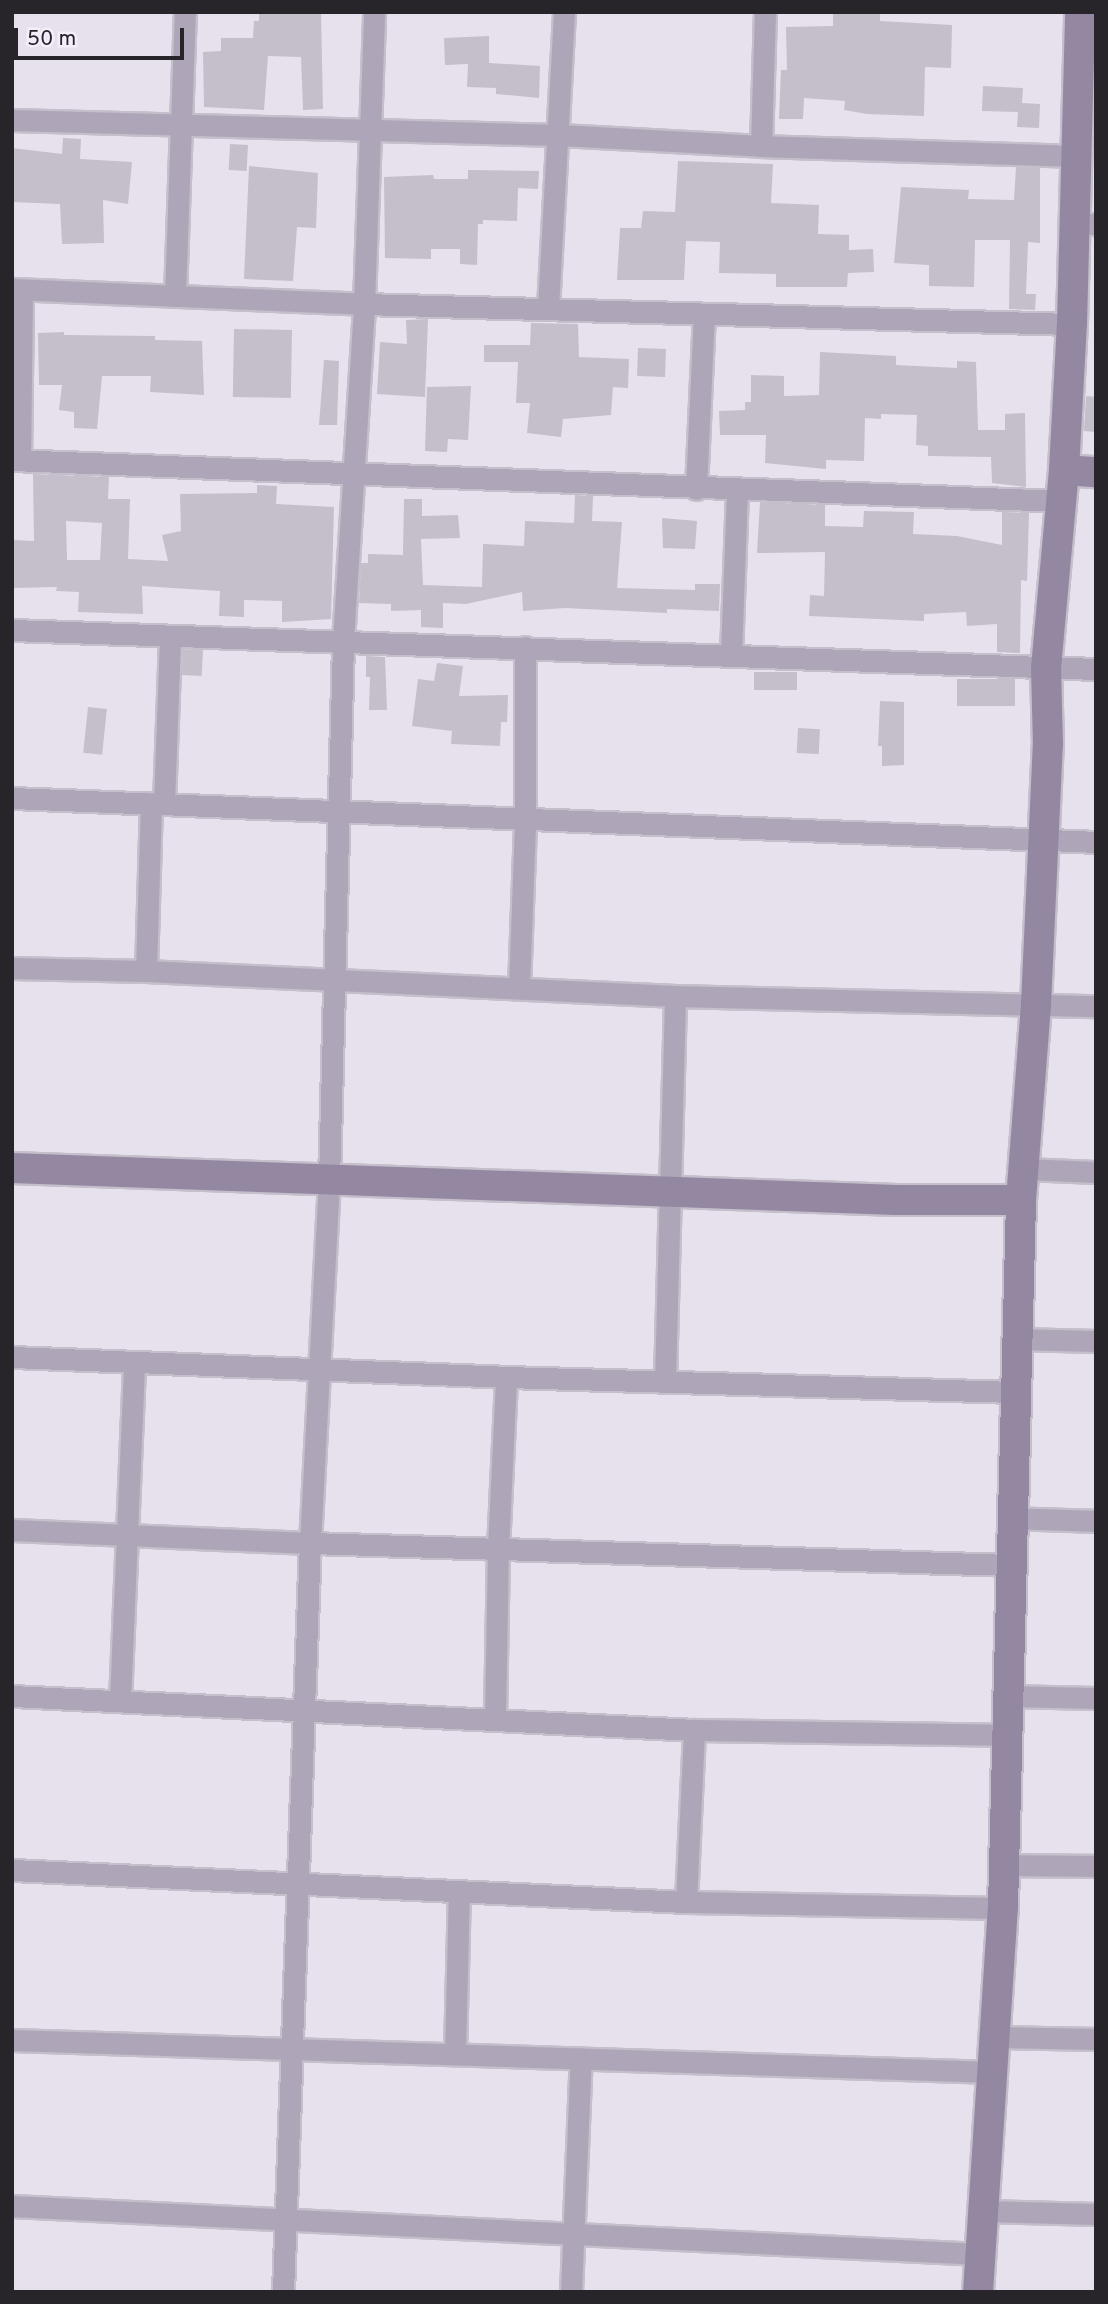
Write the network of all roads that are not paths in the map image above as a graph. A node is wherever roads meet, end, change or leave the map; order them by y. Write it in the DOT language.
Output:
graph roads {
  1 [pos="186,12"];
  2 [pos="374,12"];
  3 [pos="564,12"];
  4 [pos="765,12"];
  5 [pos="1080,12"];
  6 [pos="1087,57"];
  7 [pos="12,120"];
  8 [pos="182,125"];
  9 [pos="369,131"];
  10 [pos="560,135"];
  11 [pos="761,146"];
  12 [pos="1075,156"];
  13 [pos="1085,224"];
  14 [pos="17,290"];
  15 [pos="175,296"];
  16 [pos="364,304"];
  17 [pos="548,308"];
  18 [pos="704,315"];
  19 [pos="1072,324"];
  20 [pos="16,460"];
  21 [pos="1064,470"];
  22 [pos="1096,472"];
  23 [pos="355,473"];
  24 [pos="696,489"];
  25 [pos="737,490"];
  26 [pos="1061,501"];
  27 [pos="12,630"];
  28 [pos="170,636"];
  29 [pos="343,641"];
  30 [pos="526,647"];
  31 [pos="731,655"];
  32 [pos="1046,668"];
  33 [pos="1096,668"];
  34 [pos="12,798"];
  35 [pos="158,803"];
  36 [pos="340,813"];
  37 [pos="526,821"];
  38 [pos="1042,842"];
  39 [pos="1096,842"];
  40 [pos="12,968"];
  41 [pos="146,971"];
  42 [pos="334,980"];
  43 [pos="519,988"];
  44 [pos="675,996"];
  45 [pos="1036,1005"];
  46 [pos="1096,1006"];
  47 [pos="12,1168"];
  48 [pos="1024,1169"];
  49 [pos="1096,1172"];
  50 [pos="329,1181"];
  51 [pos="668,1192"];
  52 [pos="1021,1200"];
  53 [pos="1018,1339"];
  54 [pos="1096,1341"];
  55 [pos="12,1357"];
  56 [pos="134,1364"];
  57 [pos="321,1369"];
  58 [pos="506,1377"];
  59 [pos="665,1381"];
  60 [pos="1014,1392"];
  61 [pos="1011,1518"];
  62 [pos="1096,1521"];
  63 [pos="12,1530"];
  64 [pos="126,1535"];
  65 [pos="310,1543"];
  66 [pos="498,1549"];
  67 [pos="1010,1564"];
  68 [pos="12,1696"];
  69 [pos="1006,1696"];
  70 [pos="1096,1698"];
  71 [pos="120,1700"];
  72 [pos="303,1712"];
  73 [pos="495,1718"];
  74 [pos="694,1730"];
  75 [pos="1005,1735"];
  76 [pos="1002,1865"];
  77 [pos="1096,1866"];
  78 [pos="12,1870"];
  79 [pos="298,1883"];
  80 [pos="459,1892"];
  81 [pos="686,1902"];
  82 [pos="1003,1908"];
  83 [pos="993,2037"];
  84 [pos="1096,2039"];
  85 [pos="12,2040"];
  86 [pos="294,2049"];
  87 [pos="454,2053"];
  88 [pos="581,2058"];
  89 [pos="992,2072"];
  90 [pos="12,2206"];
  91 [pos="981,2211"];
  92 [pos="1096,2214"];
  93 [pos="288,2221"];
  94 [pos="574,2232"];
  95 [pos="980,2254"];
  96 [pos="283,2292"];
  97 [pos="570,2292"];
  98 [pos="978,2292"];
  1 -- 8 [label="street"];
  2 -- 9 [label="street"];
  3 -- 10 [label="street"];
  4 -- 11 [label="street"];
  5 -- 6 [label="street"];
  6 -- 12 [label="street"];
  7 -- 8 [label="street"];
  8 -- 9 [label="street"];
  8 -- 15 [label="street"];
  9 -- 10 [label="street"];
  9 -- 16 [label="street"];
  10 -- 11 [label="street"];
  10 -- 17 [label="street"];
  11 -- 12 [label="street"];
  12 -- 13 [label="street"];
  13 -- 19 [label="street"];
  14 -- 15 [label="street"];
  14 -- 20 [label="street"];
  15 -- 16 [label="street"];
  16 -- 17 [label="street"];
  16 -- 23 [label="street"];
  17 -- 18 [label="street"];
  18 -- 19 [label="street"];
  18 -- 24 [label="street"];
  19 -- 21 [label="street"];
  20 -- 23 [label="street"];
  21 -- 22 [label="street"];
  21 -- 26 [label="street"];
  23 -- 24 [label="street"];
  23 -- 29 [label="street"];
  24 -- 25 [label="street"];
  25 -- 26 [label="street"];
  25 -- 31 [label="street"];
  26 -- 32 [label="street"];
  27 -- 28 [label="street"];
  28 -- 29 [label="street"];
  28 -- 35 [label="street"];
  29 -- 30 [label="street"];
  29 -- 36 [label="street"];
  30 -- 31 [label="street"];
  30 -- 37 [label="street"];
  31 -- 32 [label="street"];
  32 -- 33 [label="street"];
  32 -- 38 [label="street"];
  34 -- 35 [label="street"];
  35 -- 36 [label="street"];
  35 -- 41 [label="street"];
  36 -- 37 [label="street"];
  36 -- 42 [label="street"];
  37 -- 38 [label="street"];
  37 -- 43 [label="street"];
  38 -- 39 [label="street"];
  38 -- 45 [label="street"];
  40 -- 41 [label="street"];
  41 -- 42 [label="street"];
  42 -- 43 [label="street"];
  42 -- 50 [label="street"];
  43 -- 44 [label="street"];
  44 -- 45 [label="street"];
  44 -- 51 [label="street"];
  45 -- 46 [label="street"];
  45 -- 48 [label="street"];
  47 -- 50 [label="street"];
  48 -- 49 [label="street"];
  48 -- 52 [label="street"];
  50 -- 51 [label="street"];
  50 -- 57 [label="street"];
  51 -- 52 [label="street"];
  51 -- 59 [label="street"];
  52 -- 53 [label="street"];
  53 -- 54 [label="street"];
  53 -- 60 [label="street"];
  55 -- 56 [label="street"];
  56 -- 57 [label="street"];
  56 -- 64 [label="street"];
  57 -- 58 [label="street"];
  57 -- 65 [label="street"];
  58 -- 59 [label="street"];
  58 -- 66 [label="street"];
  59 -- 60 [label="street"];
  60 -- 61 [label="street"];
  61 -- 62 [label="street"];
  61 -- 67 [label="street"];
  63 -- 64 [label="street"];
  64 -- 65 [label="street"];
  64 -- 71 [label="street"];
  65 -- 66 [label="street"];
  65 -- 72 [label="street"];
  66 -- 67 [label="street"];
  66 -- 73 [label="street"];
  67 -- 69 [label="street"];
  68 -- 71 [label="street"];
  69 -- 70 [label="street"];
  69 -- 75 [label="street"];
  71 -- 72 [label="street"];
  72 -- 73 [label="street"];
  72 -- 79 [label="street"];
  73 -- 74 [label="street"];
  74 -- 75 [label="street"];
  74 -- 81 [label="street"];
  75 -- 76 [label="street"];
  76 -- 77 [label="street"];
  76 -- 82 [label="street"];
  78 -- 79 [label="street"];
  79 -- 80 [label="street"];
  79 -- 86 [label="street"];
  80 -- 81 [label="street"];
  80 -- 87 [label="street"];
  81 -- 82 [label="street"];
  82 -- 83 [label="street"];
  83 -- 84 [label="street"];
  83 -- 89 [label="street"];
  85 -- 86 [label="street"];
  86 -- 87 [label="street"];
  86 -- 93 [label="street"];
  87 -- 88 [label="street"];
  88 -- 89 [label="street"];
  88 -- 94 [label="street"];
  89 -- 91 [label="street"];
  90 -- 93 [label="street"];
  91 -- 92 [label="street"];
  91 -- 95 [label="street"];
  93 -- 94 [label="street"];
  93 -- 96 [label="street"];
  94 -- 95 [label="street"];
  94 -- 97 [label="street"];
  95 -- 98 [label="street"];
}
